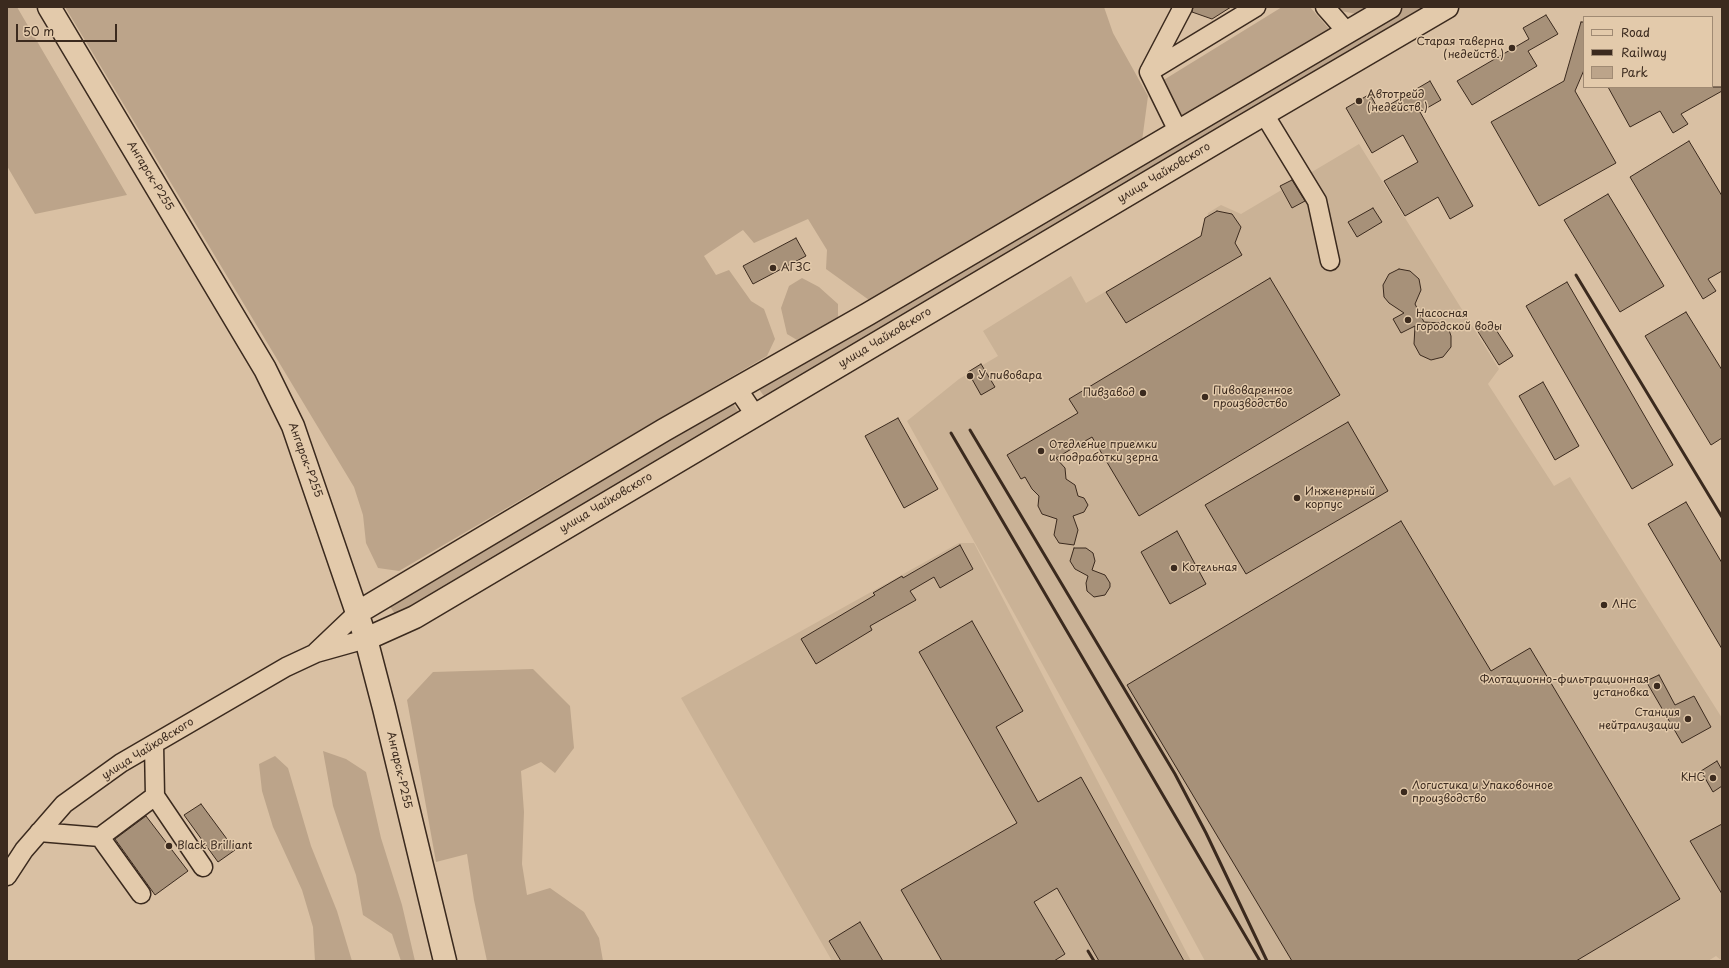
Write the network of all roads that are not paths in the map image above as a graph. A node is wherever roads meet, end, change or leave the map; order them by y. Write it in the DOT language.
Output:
graph roads {
  1 [pos="49,7"];
  2 [pos="1183,7"];
  3 [pos="1256,7"];
  4 [pos="1325,7"];
  5 [pos="1390,7"];
  6 [pos="1447,7"];
  7 [pos="1347,32"];
  8 [pos="1149,72"];
  9 [pos="1264,114"];
  10 [pos="1178,130"];
  11 [pos="1330,261"];
  12 [pos="737,388"];
  13 [pos="754,415"];
  14 [pos="357,613"];
  15 [pos="366,639"];
  16 [pos="316,653"];
  17 [pos="154,744"];
  18 [pos="155,796"];
  19 [pos="39,832"];
  20 [pos="100,837"];
  21 [pos="203,867"];
  22 [pos="7,876"];
  23 [pos="141,894"];
  24 [pos="445,961"];
  1 -- 14 [label="main road, Ангарск-Р255"];
  2 -- 8 [label="street"];
  3 -- 8 [label="street"];
  4 -- 7 [label="street"];
  5 -- 7 [label="main road, улица Чайковского"];
  6 -- 9 [label="main road, улица Чайковского"];
  7 -- 10 [label="main road, улица Чайковского"];
  8 -- 10 [label="street"];
  9 -- 11 [label="street"];
  9 -- 13 [label="main road, улица Чайковского"];
  10 -- 12 [label="main road, улица Чайковского"];
  12 -- 13 [label="street"];
  12 -- 14 [label="main road, улица Чайковского"];
  13 -- 15 [label="main road, улица Чайковского"];
  14 -- 15 [label="main road, Ангарск-Р255"];
  14 -- 16 [label="street, улица Чайковского"];
  15 -- 16 [label="street, улица Чайковского"];
  15 -- 24 [label="main road, Ангарск-Р255"];
  16 -- 17 [label="street, улица Чайковского"];
  17 -- 18 [label="street"];
  17 -- 19 [label="street, улица Чайковского"];
  18 -- 20 [label="street"];
  18 -- 21 [label="street"];
  19 -- 20 [label="street"];
  19 -- 22 [label="street, улица Чайковского"];
  20 -- 23 [label="street"];
}
